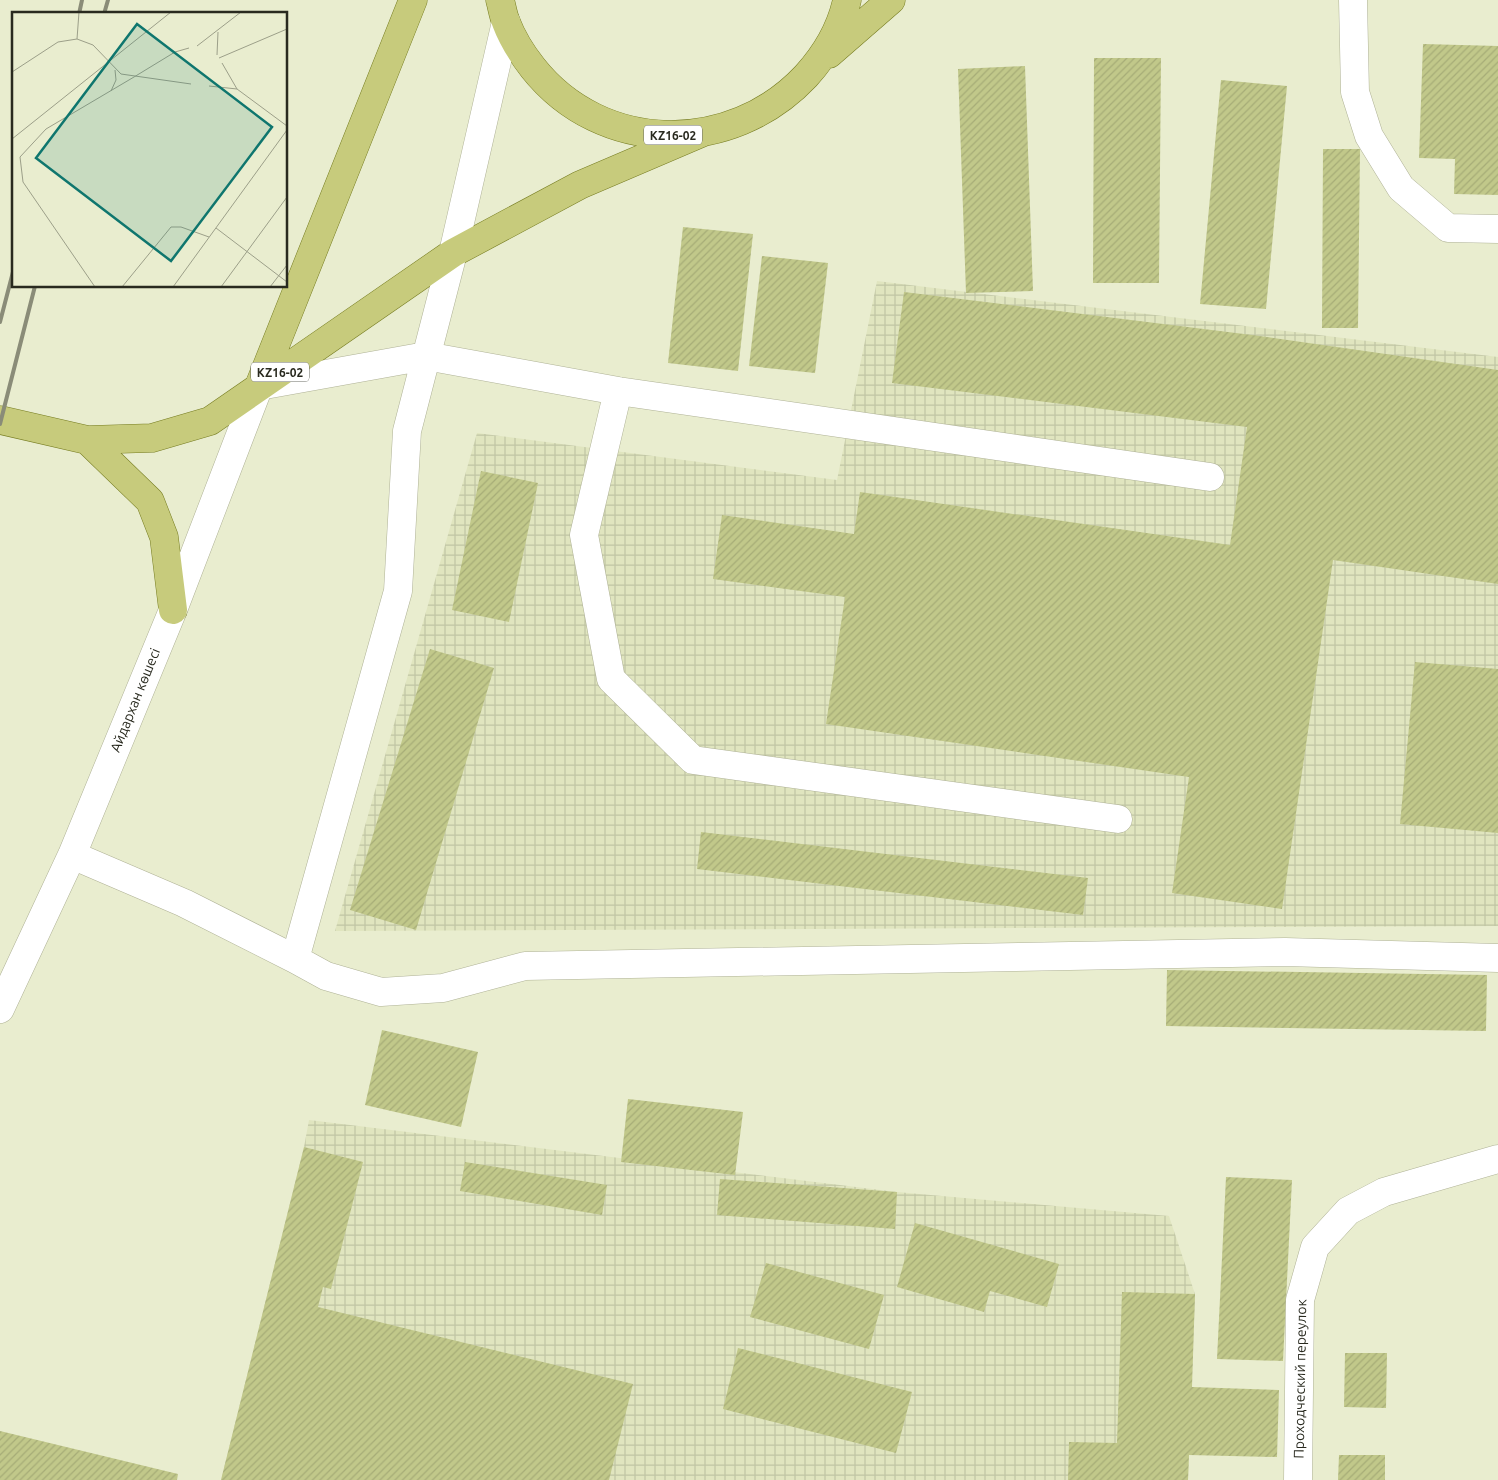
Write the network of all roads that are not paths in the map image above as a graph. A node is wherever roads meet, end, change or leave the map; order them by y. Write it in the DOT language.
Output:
graph roads {
  1 [pos="413,0"];
  2 [pos="847,0"];
  3 [pos="891,0"];
  4 [pos="1352,0"];
  5 [pos="503,11"];
  6 [pos="816,64"];
  7 [pos="704,132"];
  8 [pos="1498,229"];
  9 [pos="453,253"];
  10 [pos="426,356"];
  11 [pos="259,386"];
  12 [pos="618,391"];
  13 [pos="0,420"];
  14 [pos="88,440"];
  15 [pos="1210,477"];
  16 [pos="173,610"];
  17 [pos="1118,820"];
  18 [pos="72,855"];
  19 [pos="1498,958"];
  20 [pos="295,959"];
  21 [pos="0,1009"];
  22 [pos="1498,1159"];
  23 [pos="1298,1480"];
  1 -- 11 [label="main road, KZ16-02"];
  2 -- 6 [label="main road, KZ16-02"];
  3 -- 6 [label="main road"];
  4 -- 8 [label="street"];
  5 -- 7 [label="main road, KZ16-02"];
  5 -- 9 [label="street"];
  6 -- 7 [label="main road, KZ16-02"];
  7 -- 9 [label="main road, KZ16-02"];
  9 -- 10 [label="street"];
  9 -- 11 [label="main road, KZ16-02"];
  10 -- 11 [label="street"];
  10 -- 12 [label="street"];
  10 -- 20 [label="street"];
  11 -- 14 [label="main road, KZ16-02"];
  11 -- 16 [label="street, Айдархан көшесі"];
  12 -- 15 [label="street"];
  12 -- 17 [label="street"];
  13 -- 14 [label="main road, KZ16-02"];
  14 -- 16 [label="main road"];
  16 -- 18 [label="street, Айдархан көшесі"];
  18 -- 20 [label="street"];
  18 -- 21 [label="street, Айдархан көшесі"];
  19 -- 20 [label="street"];
  22 -- 23 [label="street, Проходческий переулок"];
}
